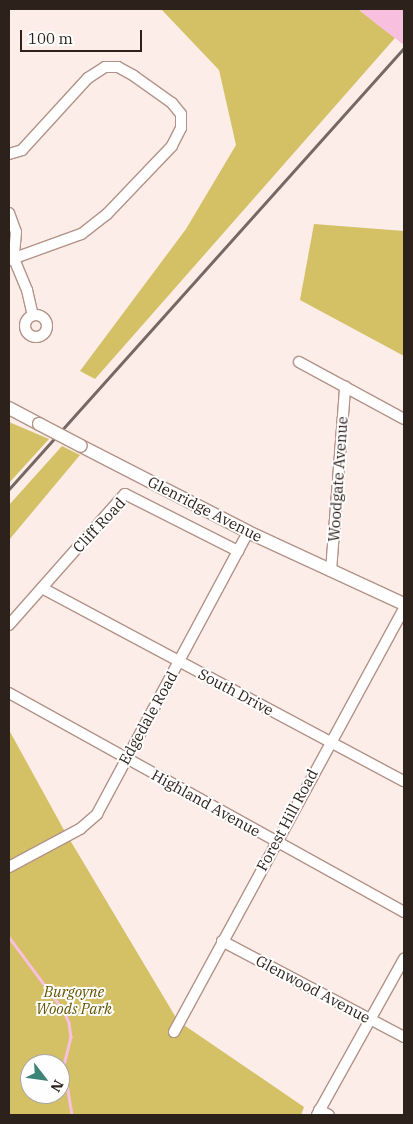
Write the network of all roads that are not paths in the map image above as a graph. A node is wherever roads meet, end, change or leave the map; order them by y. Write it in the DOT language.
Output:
graph roads {
  1 [pos="9,154"];
  2 [pos="9,213"];
  3 [pos="9,247"];
  4 [pos="12,259"];
  5 [pos="33,315"];
  6 [pos="299,362"];
  7 [pos="345,387"];
  8 [pos="9,408"];
  9 [pos="404,419"];
  10 [pos="248,532"];
  11 [pos="238,551"];
  12 [pos="331,572"];
  13 [pos="42,588"];
  14 [pos="404,604"];
  15 [pos="404,609"];
  16 [pos="9,625"];
  17 [pos="179,661"];
  18 [pos="9,693"];
  19 [pos="330,741"];
  20 [pos="126,758"];
  21 [pos="404,781"];
  22 [pos="276,842"];
  23 [pos="9,867"];
  24 [pos="404,912"];
  25 [pos="222,941"];
  26 [pos="404,959"];
  27 [pos="370,1019"];
  28 [pos="174,1032"];
  29 [pos="404,1037"];
  30 [pos="322,1114"];
  1 -- 4 [label="street"];
  2 -- 4 [label="street"];
  3 -- 4 [label="street"];
  4 -- 5 [label="street"];
  6 -- 7 [label="street"];
  7 -- 9 [label="street"];
  7 -- 12 [label="street, Woodgate Avenue"];
  8 -- 10 [label="main road, Glenridge Avenue, bridge"];
  10 -- 11 [label="street, Edgedale Road"];
  10 -- 12 [label="main road, Glenridge Avenue"];
  11 -- 13 [label="street, Cliff Road"];
  11 -- 17 [label="street, Edgedale Road"];
  12 -- 14 [label="main road, Glenridge Avenue"];
  13 -- 16 [label="street, Cliff Road"];
  13 -- 17 [label="street, South Drive"];
  15 -- 19 [label="street, Forest Hill Road"];
  17 -- 19 [label="street, South Drive"];
  17 -- 20 [label="street, Edgedale Road"];
  18 -- 20 [label="street, Highland Avenue"];
  19 -- 21 [label="street, South Drive"];
  19 -- 22 [label="street, Forest Hill Road"];
  20 -- 22 [label="street, Highland Avenue"];
  20 -- 23 [label="street, Edgedale Road"];
  22 -- 24 [label="street, Highland Avenue"];
  22 -- 25 [label="street, Forest Hill Road"];
  25 -- 27 [label="street, Glenwood Avenue"];
  25 -- 28 [label="street, Forest Hill Road"];
  26 -- 27 [label="street"];
  27 -- 29 [label="street, Glenwood Avenue"];
  27 -- 30 [label="street"];
}
